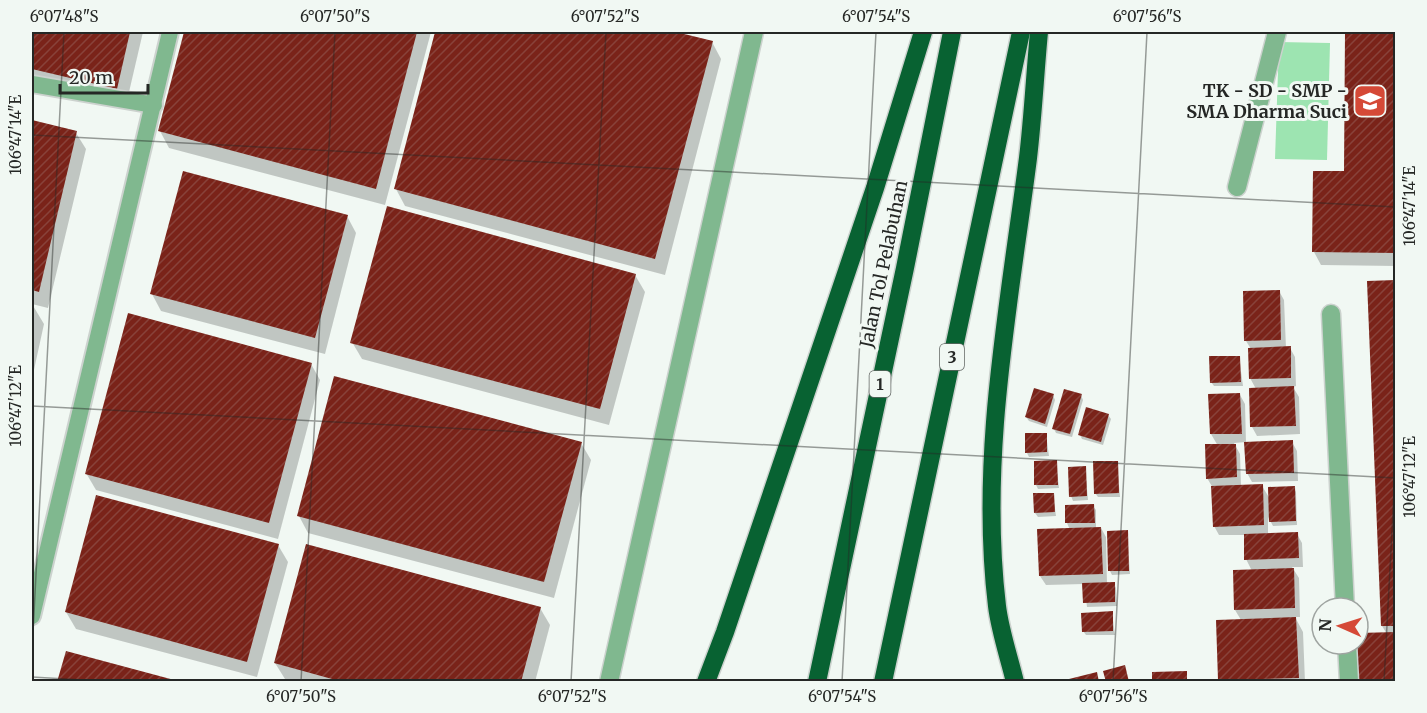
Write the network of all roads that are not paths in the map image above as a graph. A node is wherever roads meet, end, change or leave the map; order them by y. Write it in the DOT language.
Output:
graph roads {
  1 [pos="170,32"];
  2 [pos="753,32"];
  3 [pos="923,32"];
  4 [pos="952,32"];
  5 [pos="1021,32"];
  6 [pos="1039,32"];
  7 [pos="1277,32"];
  8 [pos="32,84"];
  9 [pos="154,105"];
  10 [pos="1237,187"];
  11 [pos="1331,314"];
  12 [pos="1344,596"];
  13 [pos="32,616"];
  14 [pos="1348,656"];
  15 [pos="609,681"];
  16 [pos="706,681"];
  17 [pos="817,681"];
  18 [pos="883,681"];
  19 [pos="1015,681"];
  20 [pos="1349,681"];
  1 -- 9 [label="lane"];
  2 -- 15 [label="street"];
  3 -- 16 [label="highway"];
  4 -- 17 [label="highway, Jalan Tol Pelabuhan / 1"];
  5 -- 18 [label="highway, 3"];
  6 -- 19 [label="highway"];
  7 -- 10 [label="street"];
  8 -- 9 [label="lane"];
  9 -- 13 [label="lane"];
  11 -- 12 [label="street"];
  14 -- 20 [label="street"];
}
